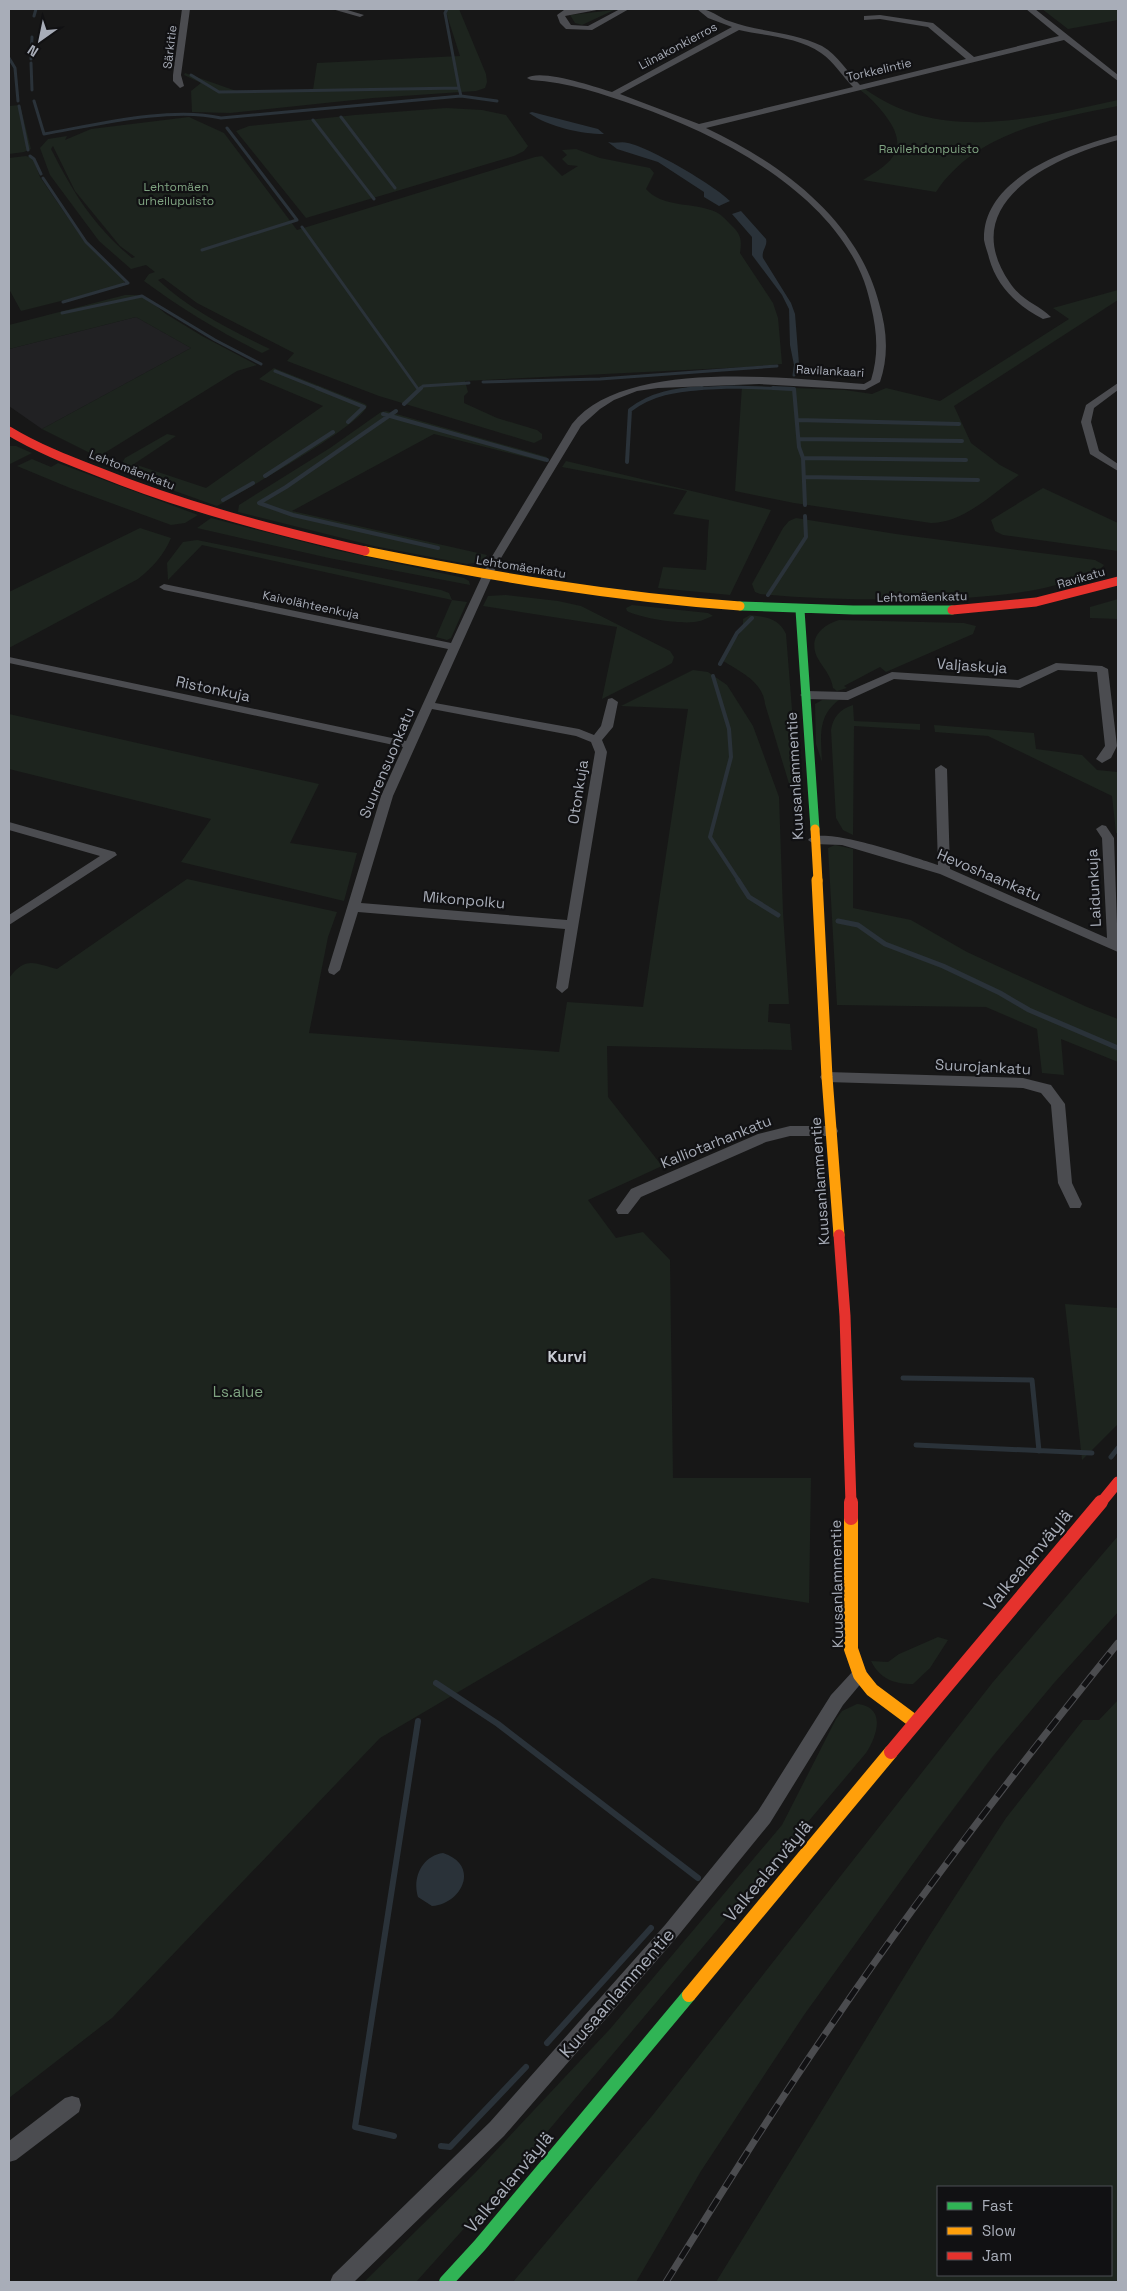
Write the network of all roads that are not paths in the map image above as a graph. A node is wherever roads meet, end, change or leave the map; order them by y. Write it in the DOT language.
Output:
graph roads {
  1 [pos="186,9"];
  2 [pos="336,9"];
  3 [pos="598,9"];
  4 [pos="625,9"];
  5 [pos="701,9"];
  6 [pos="1030,9"];
  7 [pos="360,15"];
  8 [pos="867,18"];
  9 [pos="740,26"];
  10 [pos="1066,38"];
  11 [pos="972,60"];
  12 [pos="1118,68"];
  13 [pos="1107,70"];
  14 [pos="531,78"];
  15 [pos="1118,79"];
  16 [pos="180,86"];
  17 [pos="858,87"];
  18 [pos="613,95"];
  19 [pos="698,127"];
  20 [pos="1118,138"];
  21 [pos="1046,317"];
  22 [pos="1118,386"];
  23 [pos="10,434"];
  24 [pos="1118,468"];
  25 [pos="487,576"];
  26 [pos="1118,581"];
  27 [pos="164,587"];
  28 [pos="1051,600"];
  29 [pos="800,610"];
  30 [pos="453,647"];
  31 [pos="9,660"];
  32 [pos="806,696"];
  33 [pos="612,702"];
  34 [pos="429,705"];
  35 [pos="596,740"];
  36 [pos="410,745"];
  37 [pos="1102,759"];
  38 [pos="941,769"];
  39 [pos="9,826"];
  40 [pos="1102,829"];
  41 [pos="814,840"];
  42 [pos="944,871"];
  43 [pos="352,907"];
  44 [pos="9,921"];
  45 [pos="573,925"];
  46 [pos="1116,947"];
  47 [pos="334,970"];
  48 [pos="562,988"];
  49 [pos="827,1077"];
  50 [pos="831,1131"];
  51 [pos="1075,1204"];
  52 [pos="623,1210"];
  53 [pos="1118,1482"];
  54 [pos="860,1675"];
  55 [pos="916,1722"];
  56 [pos="72,2105"];
  57 [pos="9,2153"];
  58 [pos="340,2282"];
  59 [pos="446,2282"];
  1 -- 16 [label="street, Särkitie"];
  2 -- 7 [label="street"];
  3 -- 4 [label="street"];
  5 -- 9 [label="street"];
  6 -- 10 [label="street"];
  8 -- 11 [label="street"];
  9 -- 17 [label="street, Liinakonkierros"];
  9 -- 18 [label="street, Liinakonkierros"];
  10 -- 11 [label="street, Torkkelintie"];
  10 -- 13 [label="street"];
  11 -- 17 [label="street, Torkkelintie"];
  12 -- 13 [label="street"];
  13 -- 15 [label="street"];
  14 -- 18 [label="street, Ravilankaari"];
  17 -- 19 [label="street, Torkkelintie"];
  18 -- 19 [label="street, Ravilankaari"];
  19 -- 25 [label="street, Ravilankaari"];
  20 -- 21 [label="street"];
  22 -- 24 [label="street"];
  23 -- 25 [label="street, Lehtomäenkatu"];
  25 -- 29 [label="street, Lehtomäenkatu"];
  25 -- 30 [label="street, Suurensuonkatu"];
  26 -- 28 [label="street, Ravikatu"];
  27 -- 30 [label="street, Kaivolähteenkuja"];
  28 -- 29 [label="street, Lehtomäenkatu"];
  29 -- 32 [label="street, Kuusanlammentie"];
  30 -- 34 [label="street, Suurensuonkatu"];
  31 -- 36 [label="street, Ristonkuja"];
  32 -- 37 [label="street, Valjaskuja"];
  32 -- 41 [label="street, Kuusanlammentie"];
  33 -- 35 [label="street"];
  34 -- 35 [label="street, Otonkuja"];
  34 -- 36 [label="street, Suurensuonkatu"];
  35 -- 45 [label="street, Otonkuja"];
  36 -- 43 [label="street, Suurensuonkatu"];
  38 -- 42 [label="street"];
  39 -- 44 [label="street"];
  40 -- 46 [label="street, Laidunkuja"];
  41 -- 42 [label="street, Hevoshaankatu"];
  41 -- 49 [label="street, Kuusanlammentie"];
  42 -- 46 [label="street, Hevoshaankatu"];
  43 -- 45 [label="street, Mikonpolku"];
  43 -- 47 [label="street, Suurensuonkatu"];
  45 -- 48 [label="street, Otonkuja"];
  49 -- 50 [label="street, Kuusanlammentie"];
  49 -- 51 [label="street, Suurojankatu"];
  50 -- 52 [label="street, Kalliotarhankatu"];
  50 -- 54 [label="street, Kuusanlammentie"];
  53 -- 55 [label="street, Valkealanväylä"];
  54 -- 55 [label="street, Kuusanlammentie"];
  54 -- 58 [label="street, Kuusaanlammentie"];
  55 -- 59 [label="street, Valkealanväylä"];
  56 -- 57 [label="street"];
}
